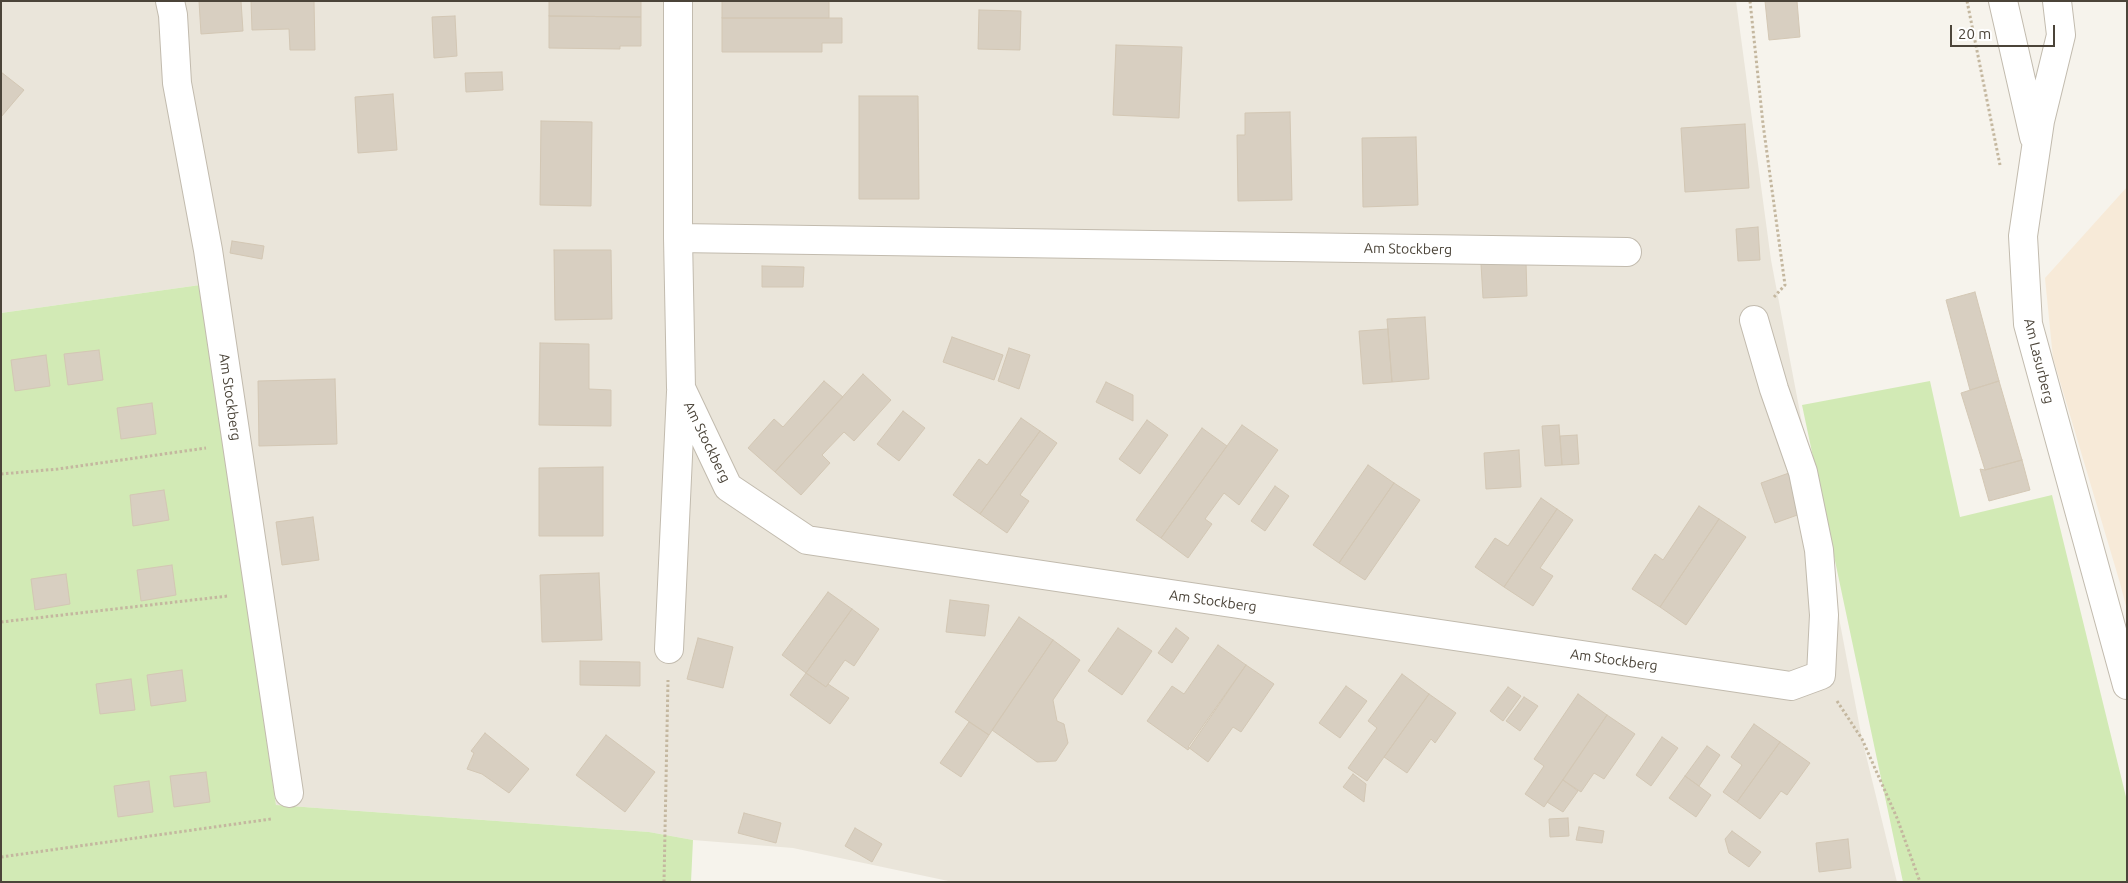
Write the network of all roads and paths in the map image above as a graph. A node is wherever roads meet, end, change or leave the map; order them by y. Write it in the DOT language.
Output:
graph roads {
  1 [pos="170,1"];
  2 [pos="678,1"];
  3 [pos="1750,1"];
  4 [pos="1967,1"];
  5 [pos="2003,1"];
  6 [pos="2057,1"];
  7 [pos="2036,146"];
  8 [pos="2000,166"];
  9 [pos="678,238"];
  10 [pos="1627,252"];
  11 [pos="1754,320"];
  12 [pos="681,388"];
  13 [pos="237,444"];
  14 [pos="1,474"];
  15 [pos="259,593"];
  16 [pos="2118,619"];
  17 [pos="1,622"];
  18 [pos="669,649"];
  19 [pos="1821,675"];
  20 [pos="2127,685"];
  21 [pos="289,793"];
  22 [pos="1,857"];
  23 [pos="664,882"];
  24 [pos="1920,882"];
  1 -- 13 [label="street, Am Stockberg"];
  2 -- 9 [label="street, Am Stockberg"];
  3 -- 11 [label="path"];
  4 -- 8 [label="path"];
  5 -- 7 [label="street, Am Lasurberg"];
  6 -- 7 [label="street"];
  7 -- 16 [label="street, Am Lasurberg"];
  9 -- 10 [label="street, Am Stockberg"];
  9 -- 12 [label="street, Am Stockberg"];
  11 -- 19 [label="street"];
  12 -- 18 [label="street, Am Stockberg"];
  12 -- 19 [label="street, Am Stockberg"];
  13 -- 14 [label="path"];
  13 -- 15 [label="street, Am Stockberg"];
  15 -- 17 [label="path"];
  15 -- 21 [label="street, Am Stockberg"];
  16 -- 20 [label="street, Am Lasurberg"];
  18 -- 23 [label="path"];
  19 -- 24 [label="path"];
  21 -- 22 [label="path"];
}
